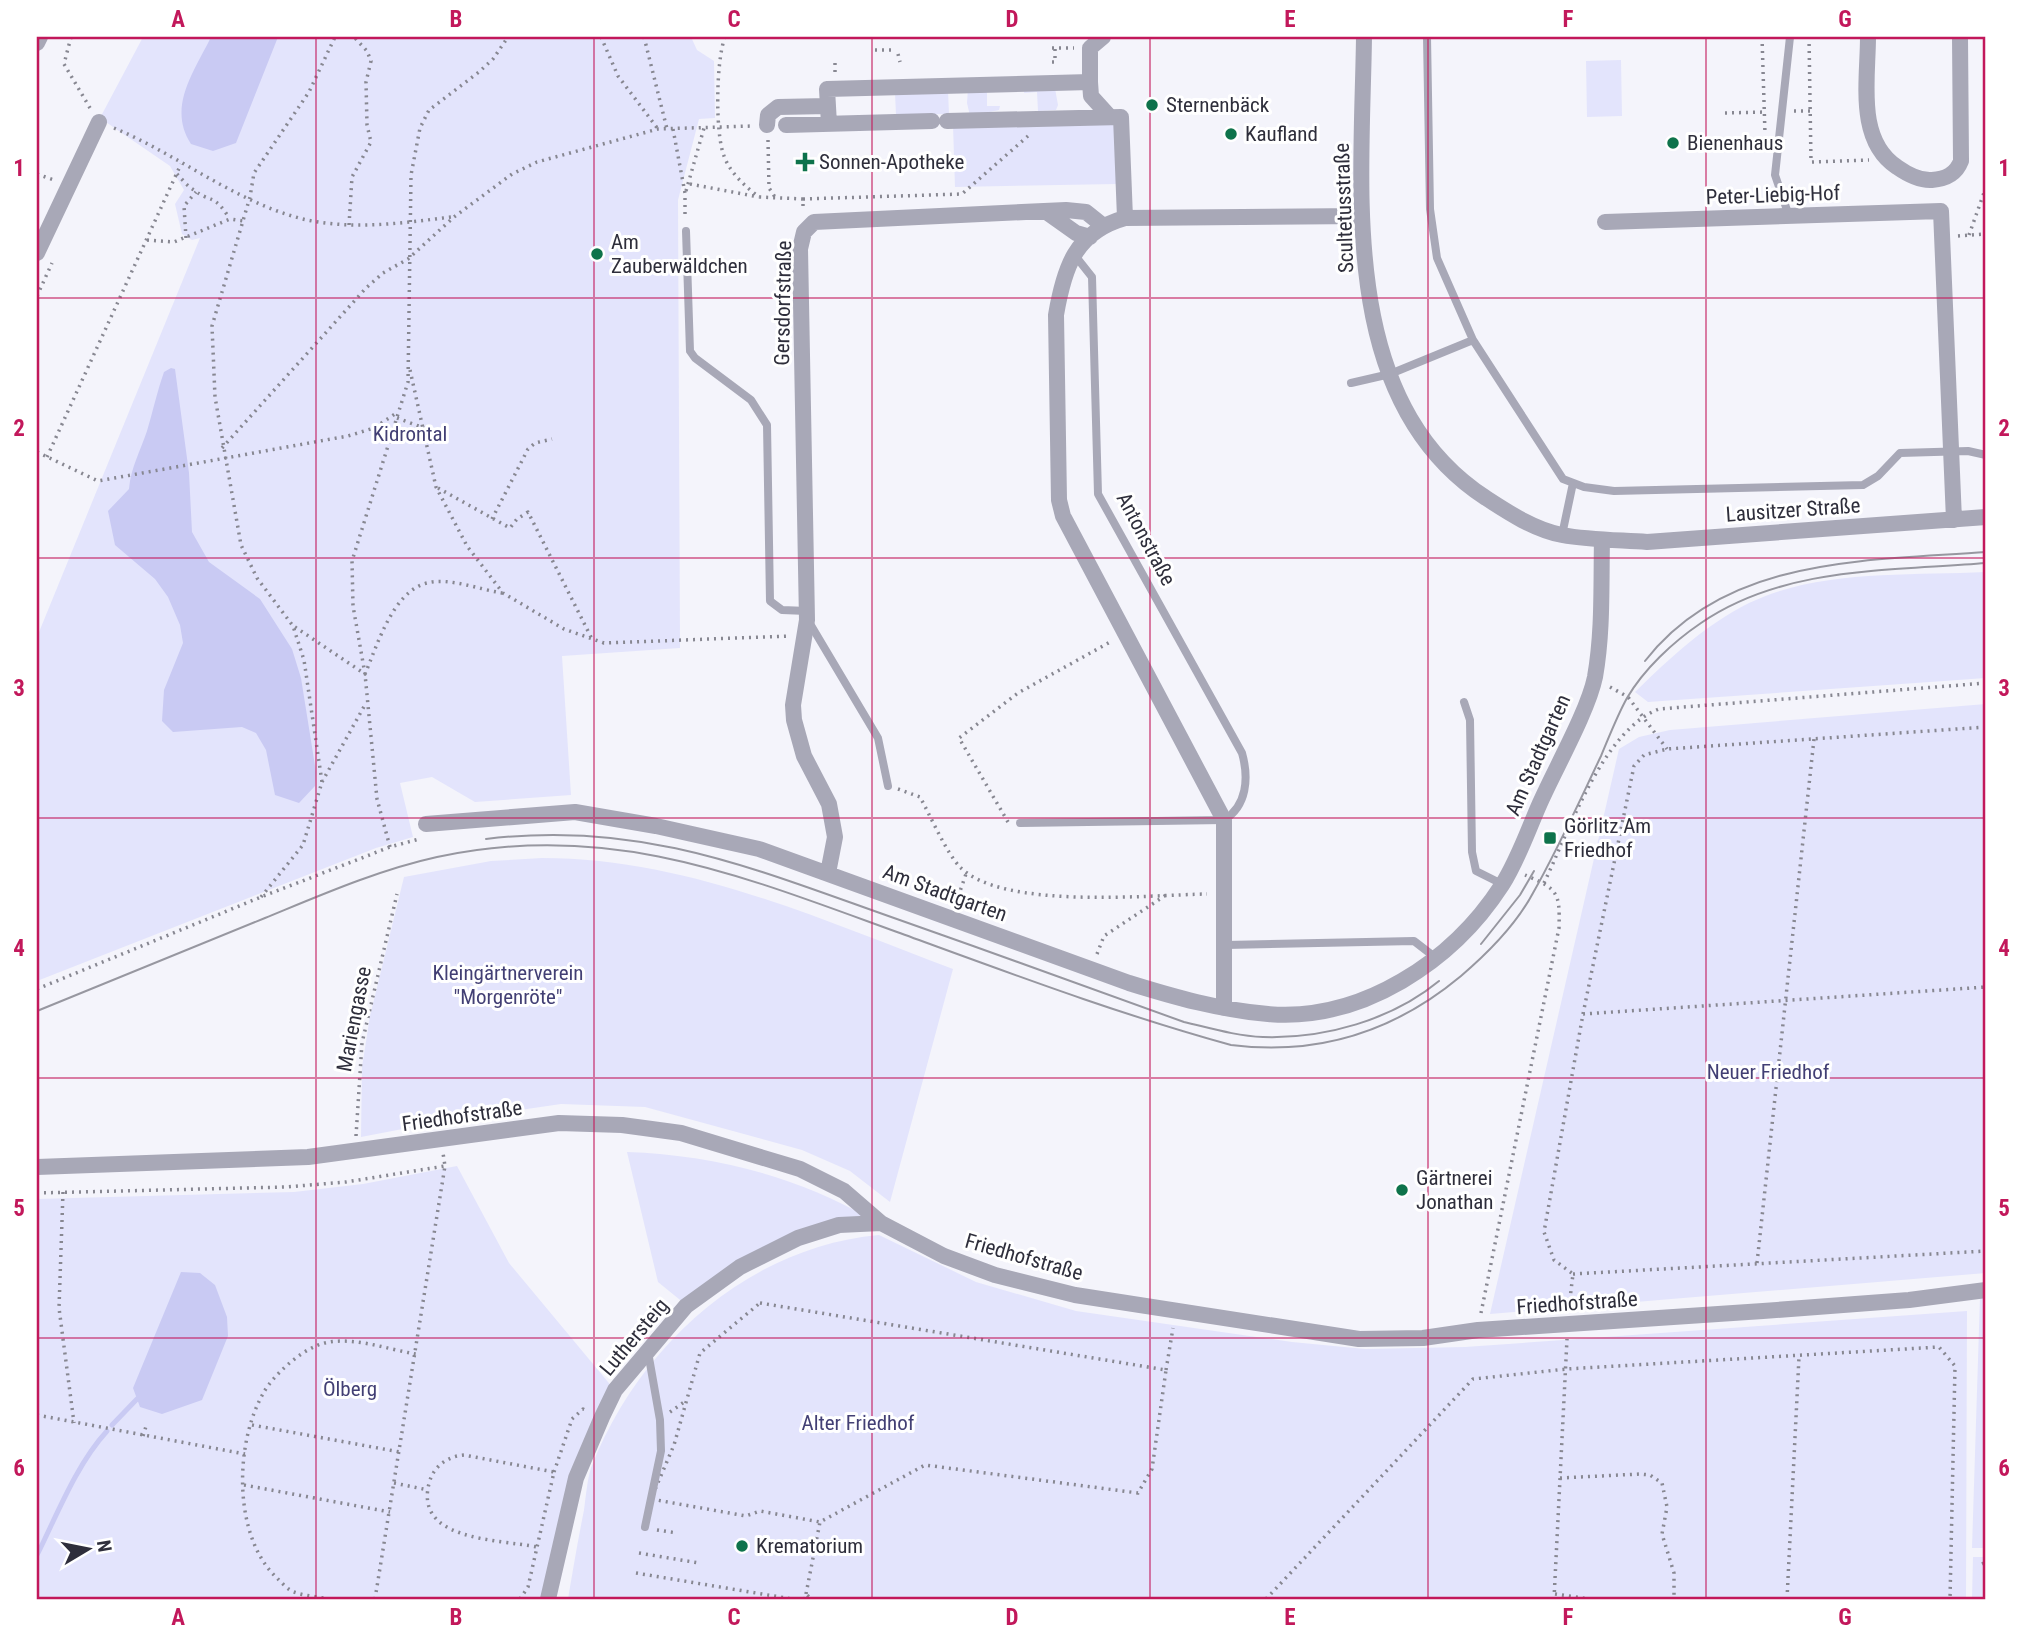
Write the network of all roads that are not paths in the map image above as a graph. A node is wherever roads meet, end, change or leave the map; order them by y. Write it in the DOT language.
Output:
graph roads {
  1 [pos="40,37"];
  2 [pos="1102,37"];
  3 [pos="1364,37"];
  4 [pos="1427,37"];
  5 [pos="1790,37"];
  6 [pos="1868,37"];
  7 [pos="1960,37"];
  8 [pos="37,43"];
  9 [pos="1090,82"];
  10 [pos="828,106"];
  11 [pos="1110,117"];
  12 [pos="99,122"];
  13 [pos="828,124"];
  14 [pos="767,125"];
  15 [pos="786,125"];
  16 [pos="1940,180"];
  17 [pos="1045,211"];
  18 [pos="1941,212"];
  19 [pos="1362,216"];
  20 [pos="1788,216"];
  21 [pos="1125,218"];
  22 [pos="1605,222"];
  23 [pos="1101,224"];
  24 [pos="686,231"];
  25 [pos="1090,237"];
  26 [pos="37,253"];
  27 [pos="1073,254"];
  28 [pos="1473,340"];
  29 [pos="1390,374"];
  30 [pos="1351,383"];
  31 [pos="1950,451"];
  32 [pos="1986,455"];
  33 [pos="1573,483"];
  34 [pos="1986,517"];
  35 [pos="1954,520"];
  36 [pos="1562,535"];
  37 [pos="1602,540"];
  38 [pos="806,622"];
  39 [pos="1464,702"];
  40 [pos="888,786"];
  41 [pos="1224,820"];
  42 [pos="1020,822"];
  43 [pos="426,824"];
  44 [pos="828,873"];
  45 [pos="1502,884"];
  46 [pos="1226,945"];
  47 [pos="1436,958"];
  48 [pos="1224,1008"];
  49 [pos="37,1167"];
  50 [pos="881,1223"];
  51 [pos="1986,1290"];
  52 [pos="648,1352"];
  53 [pos="645,1527"];
  54 [pos="548,1599"];
  1 -- 8 [label="street"];
  2 -- 9 [label="street"];
  3 -- 19 [label="street, Scultetusstraße"];
  4 -- 28 [label="lane"];
  5 -- 20 [label="lane"];
  6 -- 16 [label="street"];
  7 -- 16 [label="street"];
  9 -- 10 [label="street"];
  9 -- 11 [label="street"];
  10 -- 13 [label="street"];
  10 -- 14 [label="street"];
  11 -- 13 [label="street"];
  11 -- 21 [label="street"];
  12 -- 26 [label="street"];
  13 -- 15 [label="street"];
  16 -- 18 [label="street"];
  17 -- 23 [label="street, Gersdorfstraße"];
  17 -- 25 [label="street"];
  17 -- 38 [label="street, Gersdorfstraße"];
  18 -- 20 [label="street, Peter-Liebig-Hof"];
  18 -- 31 [label="street"];
  19 -- 21 [label="street"];
  19 -- 29 [label="street, Scultetusstraße"];
  20 -- 22 [label="street, Peter-Liebig-Hof"];
  21 -- 23 [label="street"];
  23 -- 25 [label="street"];
  24 -- 38 [label="lane"];
  25 -- 27 [label="street"];
  27 -- 41 [label="street"];
  27 -- 41 [label="lane, Antonstraße"];
  28 -- 29 [label="lane"];
  28 -- 33 [label="lane"];
  29 -- 30 [label="lane"];
  29 -- 36 [label="street, Scultetusstraße"];
  31 -- 32 [label="lane"];
  31 -- 33 [label="lane"];
  31 -- 35 [label="street"];
  33 -- 36 [label="lane"];
  34 -- 35 [label="street, Lausitzer Straße"];
  35 -- 37 [label="street, Lausitzer Straße"];
  36 -- 37 [label="street, Scultetusstraße"];
  37 -- 45 [label="street, Am Stadtgarten"];
  38 -- 40 [label="lane, Gersdorfstraße"];
  38 -- 44 [label="street, Gersdorfstraße"];
  39 -- 45 [label="lane"];
  41 -- 42 [label="lane"];
  41 -- 46 [label="street"];
  43 -- 44 [label="street, Am Stadtgarten"];
  44 -- 48 [label="street, Am Stadtgarten"];
  45 -- 47 [label="street, Am Stadtgarten"];
  46 -- 47 [label="lane"];
  46 -- 48 [label="street"];
  47 -- 48 [label="street, Am Stadtgarten"];
  49 -- 50 [label="street, Friedhofstraße"];
  50 -- 51 [label="street, Friedhofstraße"];
  50 -- 52 [label="street, Luthersteig"];
  52 -- 53 [label="lane"];
  52 -- 54 [label="street, Luthersteig"];
}
